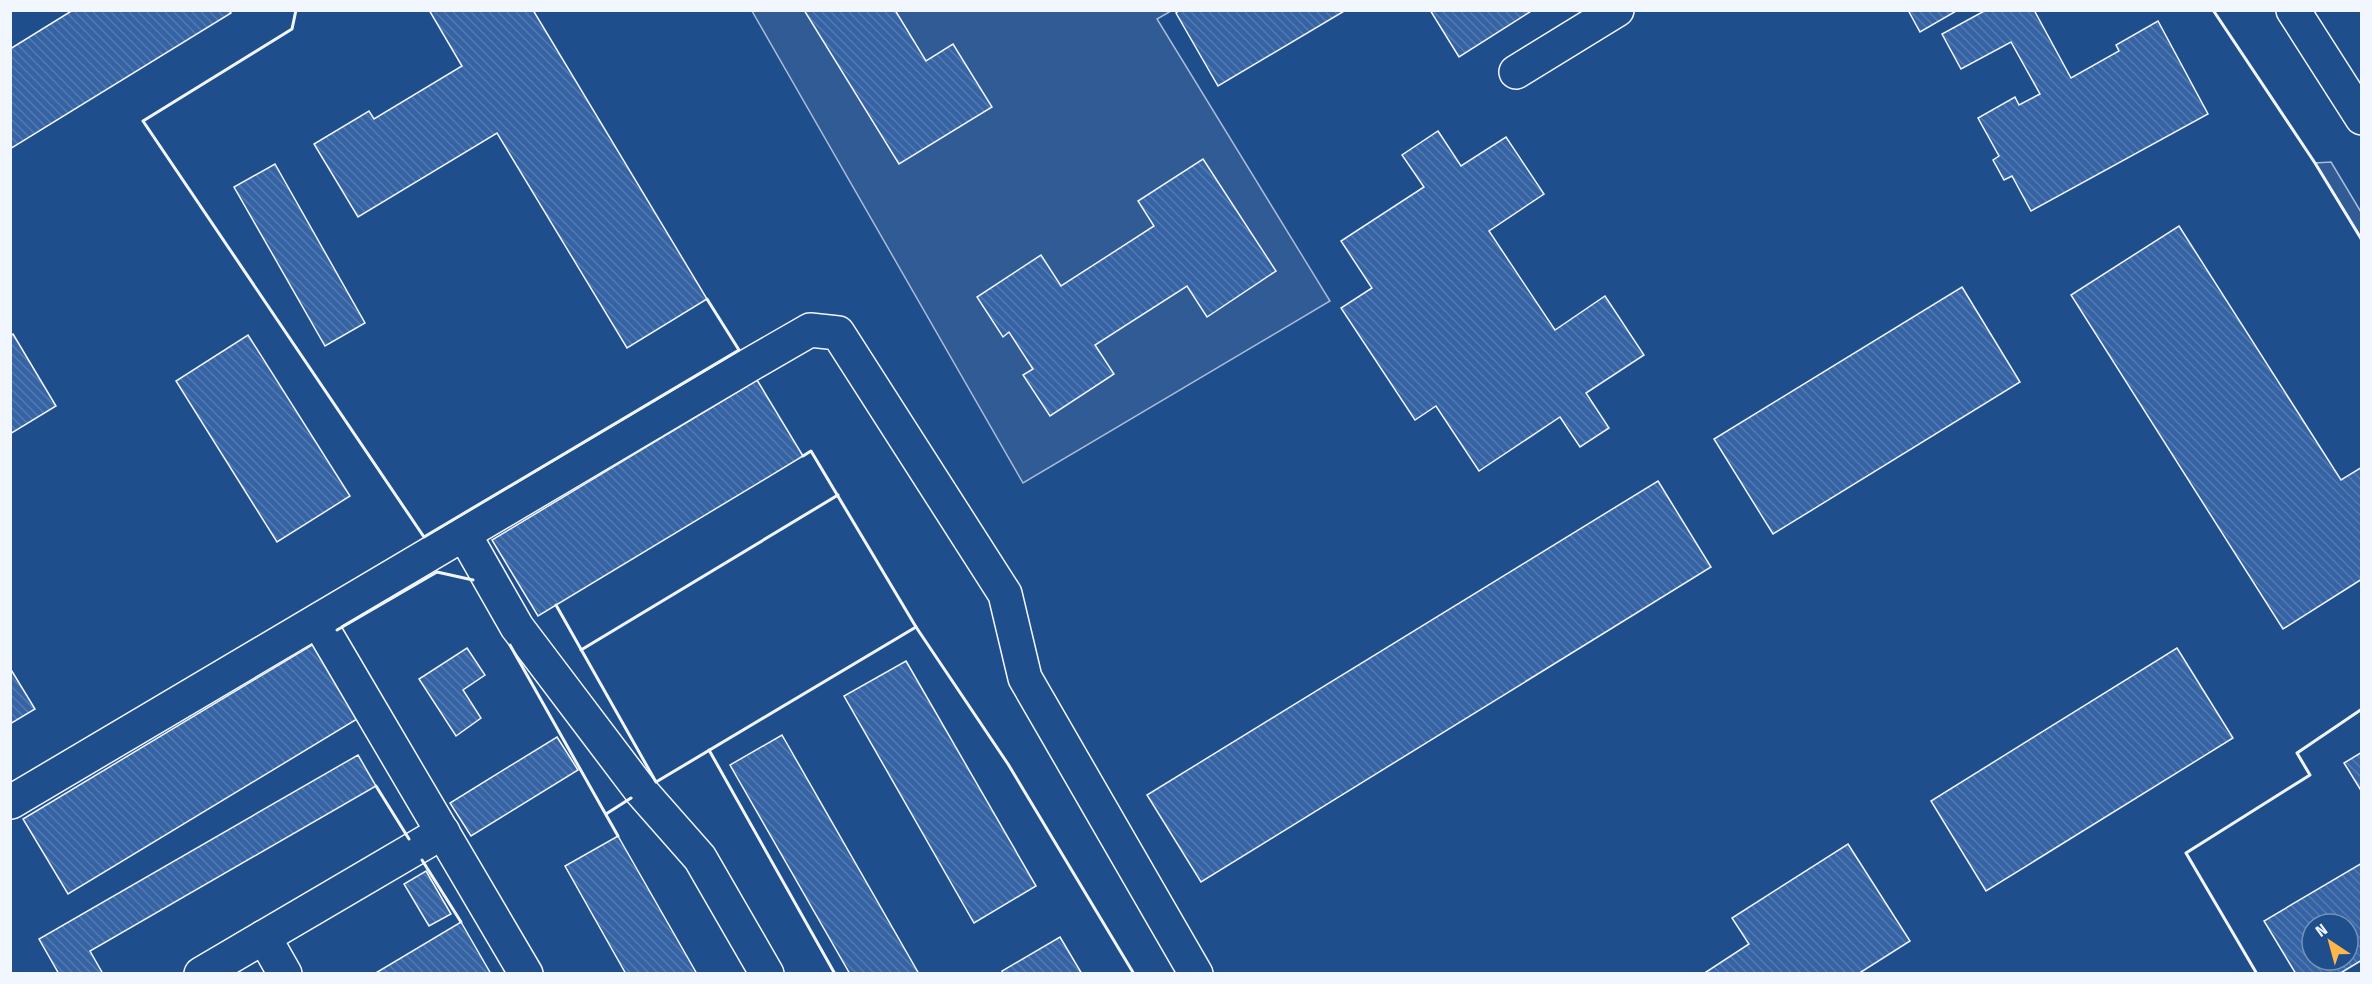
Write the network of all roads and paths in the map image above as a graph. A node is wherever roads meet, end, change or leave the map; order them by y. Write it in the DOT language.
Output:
graph roads {
  1 [pos="1617,10"];
  2 [pos="2293,10"];
  3 [pos="1516,72"];
  4 [pos="2361,118"];
  5 [pos="464,534"];
  6 [pos="321,619"];
  7 [pos="11,802"];
  8 [pos="442,832"];
  9 [pos="264,937"];
  10 [pos="201,974"];
  11 [pos="285,974"];
  12 [pos="526,974"];
  13 [pos="767,974"];
  14 [pos="1196,974"];
  1 -- 3 [label="street"];
  2 -- 4 [label="street"];
  5 -- 6 [label="street"];
  5 -- 13 [label="street"];
  5 -- 14 [label="street"];
  6 -- 7 [label="street"];
  6 -- 8 [label="street"];
  8 -- 9 [label="street"];
  8 -- 12 [label="street"];
  9 -- 10 [label="street"];
  9 -- 11 [label="street"];
}
